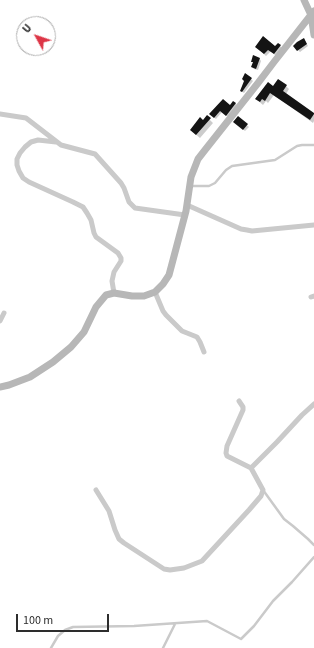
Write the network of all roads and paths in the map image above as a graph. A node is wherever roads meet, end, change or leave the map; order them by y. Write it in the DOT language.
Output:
graph roads {
  1 [pos="304,0"];
  2 [pos="312,13"];
  3 [pos="314,36"];
  4 [pos="0,114"];
  5 [pos="56,142"];
  6 [pos="314,145"];
  7 [pos="190,186"];
  8 [pos="187,205"];
  9 [pos="185,215"];
  10 [pos="314,225"];
  11 [pos="114,292"];
  12 [pos="155,292"];
  13 [pos="4,313"];
  14 [pos="0,321"];
  15 [pos="204,352"];
  16 [pos="0,387"];
  17 [pos="239,401"];
  18 [pos="314,404"];
  19 [pos="251,468"];
  20 [pos="96,490"];
  21 [pos="263,490"];
  22 [pos="314,545"];
  23 [pos="314,557"];
  24 [pos="175,623"];
  25 [pos="51,648"];
  26 [pos="163,648"];
  1 -- 2 [label="street"];
  2 -- 3 [label="street"];
  2 -- 7 [label="street"];
  4 -- 5 [label="street"];
  5 -- 9 [label="street"];
  5 -- 11 [label="street"];
  6 -- 7 [label="lane"];
  7 -- 8 [label="street"];
  8 -- 9 [label="street"];
  8 -- 10 [label="street"];
  9 -- 12 [label="street"];
  11 -- 12 [label="street"];
  11 -- 16 [label="street"];
  12 -- 15 [label="street"];
  13 -- 14 [label="street"];
  17 -- 19 [label="street"];
  18 -- 19 [label="street"];
  19 -- 21 [label="street"];
  20 -- 21 [label="street"];
  21 -- 22 [label="lane"];
  23 -- 24 [label="lane"];
  24 -- 25 [label="lane"];
  24 -- 26 [label="lane"];
}
